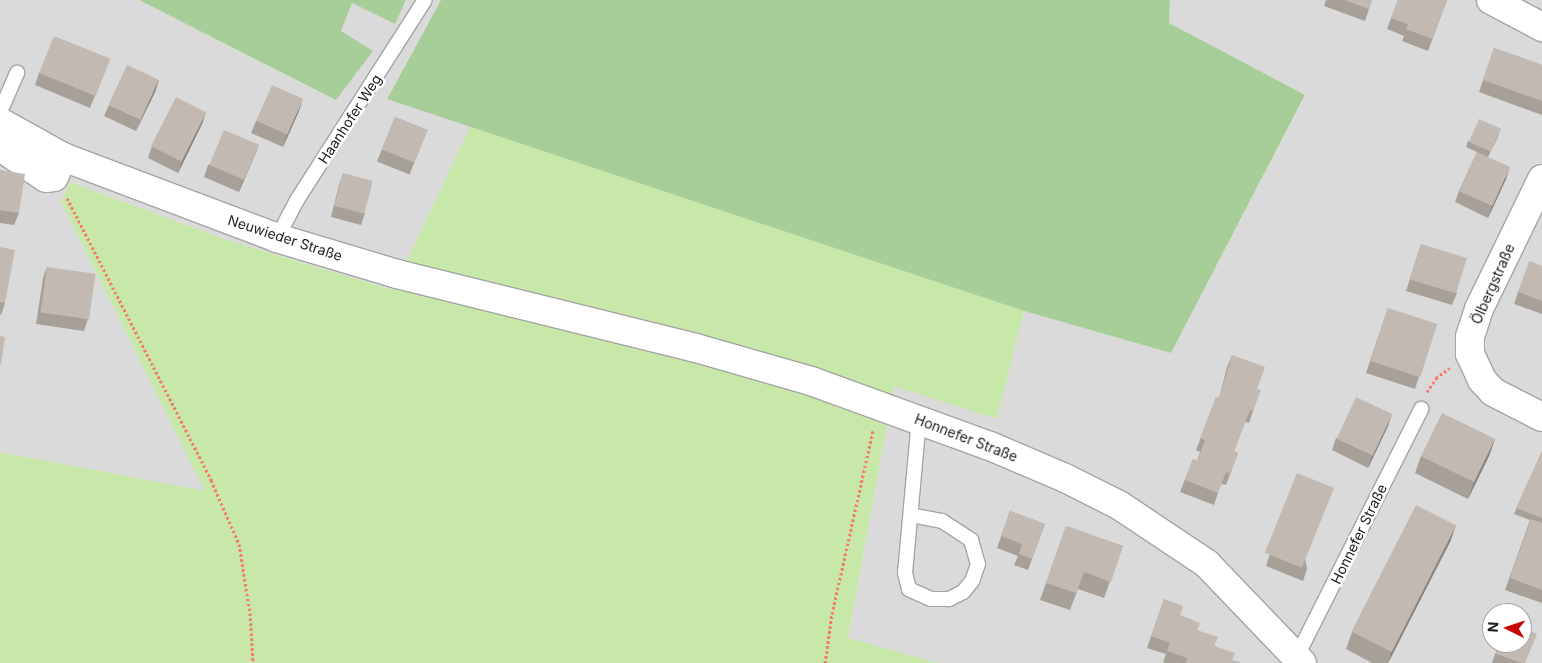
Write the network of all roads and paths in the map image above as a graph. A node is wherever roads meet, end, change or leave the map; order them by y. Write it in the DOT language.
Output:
graph roads {
  1 [pos="425,0"];
  2 [pos="1491,0"];
  3 [pos="1542,27"];
  4 [pos="17,73"];
  5 [pos="0,112"];
  6 [pos="0,122"];
  7 [pos="0,147"];
  8 [pos="60,166"];
  9 [pos="1542,179"];
  10 [pos="277,238"];
  11 [pos="582,320"];
  12 [pos="1470,354"];
  13 [pos="1426,394"];
  14 [pos="880,405"];
  15 [pos="1421,409"];
  16 [pos="1542,417"];
  17 [pos="918,419"];
  18 [pos="911,515"];
  19 [pos="1299,661"];
  20 [pos="253,663"];
  21 [pos="826,663"];
  1 -- 10 [label="lane, Haanhofer Weg"];
  2 -- 3 [label="street"];
  4 -- 5 [label="lane"];
  6 -- 8 [label="street, Neuwieder Straße"];
  7 -- 8 [label="street"];
  8 -- 10 [label="street, Neuwieder Straße"];
  8 -- 20 [label="path"];
  9 -- 12 [label="street, Ölbergstraße"];
  10 -- 11 [label="street, Neuwieder Straße"];
  11 -- 14 [label="street, Honnefer Straße"];
  12 -- 13 [label="path"];
  12 -- 16 [label="street"];
  14 -- 17 [label="street, Honnefer Straße"];
  14 -- 21 [label="path"];
  15 -- 19 [label="lane, Honnefer Straße"];
  17 -- 18 [label="lane"];
  17 -- 19 [label="street, Honnefer Straße"];
  18 -- 18 [label="lane"];
}
